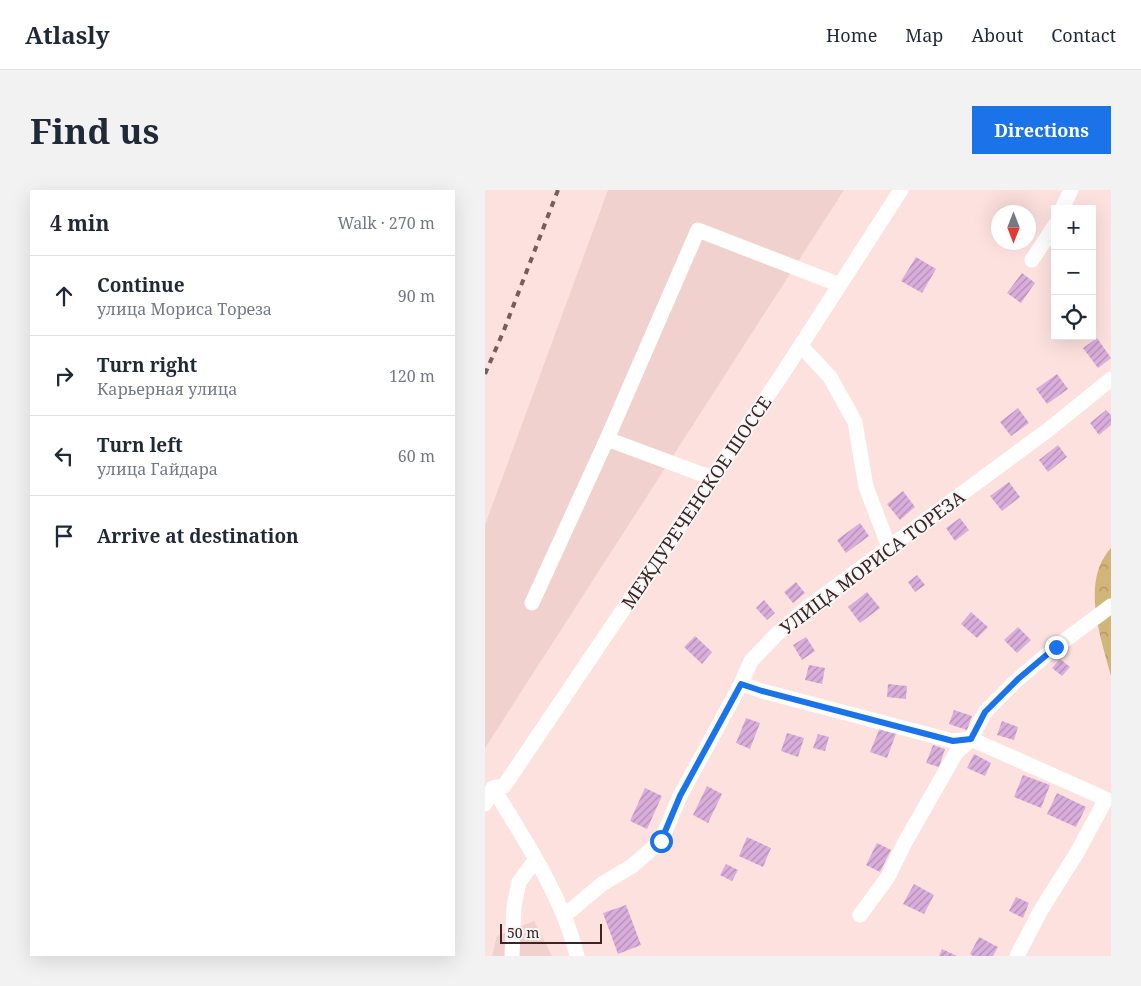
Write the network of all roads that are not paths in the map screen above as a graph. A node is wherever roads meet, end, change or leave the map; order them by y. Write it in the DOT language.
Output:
graph roads {
  1 [pos="901,190"];
  2 [pos="1071,190"];
  3 [pos="1064,205"];
  4 [pos="1051,231"];
  5 [pos="1032,260"];
  6 [pos="840,285"];
  7 [pos="801,346"];
  8 [pos="1111,379"];
  9 [pos="607,439"];
  10 [pos="712,478"];
  11 [pos="889,547"];
  12 [pos="532,603"];
  13 [pos="1111,606"];
  14 [pos="741,684"];
  15 [pos="971,739"];
  16 [pos="493,788"];
  17 [pos="485,804"];
  18 [pos="536,860"];
  19 [pos="860,915"];
  20 [pos="564,916"];
  21 [pos="512,956"];
  22 [pos="577,956"];
  23 [pos="1017,956"];
  1 -- 6 [label="street, МЕЖДУРЕЧЕНСКОЕ ШОССЕ"];
  2 -- 3 [label="street"];
  4 -- 5 [label="street"];
  6 -- 7 [label="street, МЕЖДУРЕЧЕНСКОЕ ШОССЕ"];
  6 -- 9 [label="street"];
  7 -- 10 [label="street, МЕЖДУРЕЧЕНСКОЕ ШОССЕ"];
  7 -- 11 [label="street"];
  8 -- 11 [label="street, УЛИЦА МОРИСА ТОРЕЗА"];
  9 -- 10 [label="street"];
  9 -- 12 [label="street"];
  10 -- 16 [label="street, МЕЖДУРЕЧЕНСКОЕ ШОССЕ"];
  11 -- 14 [label="street, УЛИЦА МОРИСА ТОРЕЗА"];
  13 -- 15 [label="street"];
  14 -- 15 [label="street"];
  14 -- 20 [label="street, УЛИЦА МОРИСА ТОРЕЗА"];
  15 -- 19 [label="street"];
  15 -- 23 [label="street"];
  16 -- 17 [label="street, МЕЖДУРЕЧЕНСКОЕ ШОССЕ"];
  16 -- 18 [label="street"];
  18 -- 20 [label="street"];
  18 -- 21 [label="street"];
  20 -- 22 [label="street"];
}
